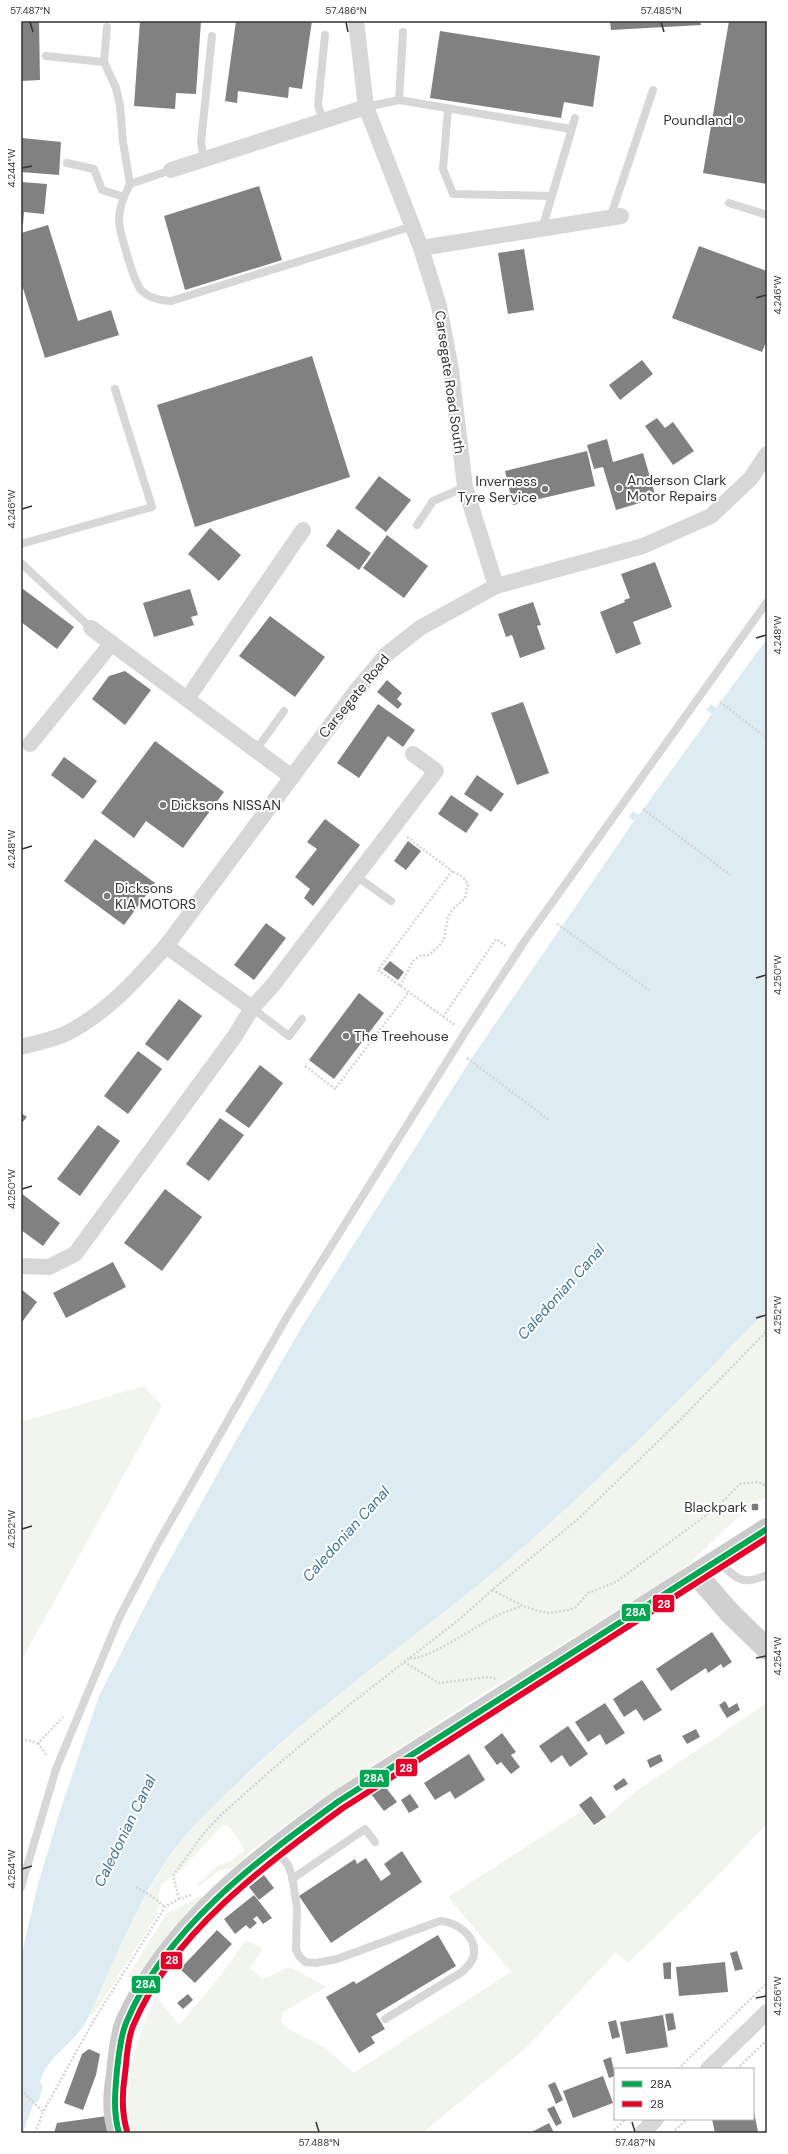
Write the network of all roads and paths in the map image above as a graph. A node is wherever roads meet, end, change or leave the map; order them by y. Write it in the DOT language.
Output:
graph roads {
  1 [pos="356,21"];
  2 [pos="107,27"];
  3 [pos="404,32"];
  4 [pos="325,35"];
  5 [pos="212,36"];
  6 [pos="46,56"];
  7 [pos="104,62"];
  8 [pos="652,90"];
  9 [pos="399,100"];
  10 [pos="366,107"];
  11 [pos="448,109"];
  12 [pos="574,118"];
  13 [pos="323,121"];
  14 [pos="571,129"];
  15 [pos="204,160"];
  16 [pos="67,163"];
  17 [pos="171,170"];
  18 [pos="130,184"];
  19 [pos="551,196"];
  20 [pos="124,197"];
  21 [pos="729,203"];
  22 [pos="767,214"];
  23 [pos="615,217"];
  24 [pos="413,226"];
  25 [pos="542,229"];
  26 [pos="421,248"];
  27 [pos="115,389"];
  28 [pos="767,454"];
  29 [pos="465,487"];
  30 [pos="417,525"];
  31 [pos="304,530"];
  32 [pos="21,544"];
  33 [pos="21,563"];
  34 [pos="496,586"];
  35 [pos="767,602"];
  36 [pos="91,628"];
  37 [pos="112,643"];
  38 [pos="187,699"];
  39 [pos="720,702"];
  40 [pos="284,711"];
  41 [pos="767,738"];
  42 [pos="30,744"];
  43 [pos="256,750"];
  44 [pos="413,754"];
  45 [pos="292,777"];
  46 [pos="643,809"];
  47 [pos="394,827"];
  48 [pos="452,871"];
  49 [pos="730,875"];
  50 [pos="356,876"];
  51 [pos="390,901"];
  52 [pos="557,924"];
  53 [pos="166,946"];
  54 [pos="502,952"];
  55 [pos="400,986"];
  56 [pos="649,990"];
  57 [pos="408,993"];
  58 [pos="252,1008"];
  59 [pos="302,1019"];
  60 [pos="21,1047"];
  61 [pos="467,1058"];
  62 [pos="305,1066"];
  63 [pos="549,1120"];
  64 [pos="21,1266"];
  65 [pos="767,1330"];
  66 [pos="767,1486"];
  67 [pos="767,1529"];
  68 [pos="718,1561"];
  69 [pos="697,1575"];
  70 [pos="767,1575"];
  71 [pos="492,1590"];
  72 [pos="523,1606"];
  73 [pos="767,1649"];
  74 [pos="410,1658"];
  75 [pos="404,1662"];
  76 [pos="508,1693"];
  77 [pos="65,1715"];
  78 [pos="21,1739"];
  79 [pos="375,1842"];
  80 [pos="274,1848"];
  81 [pos="292,1879"];
  82 [pos="21,1887"];
  83 [pos="136,1887"];
  84 [pos="179,1899"];
  85 [pos="767,1983"];
  86 [pos="767,2012"];
  87 [pos="384,2019"];
  88 [pos="767,2040"];
  89 [pos="679,2068"];
  90 [pos="709,2068"];
  91 [pos="738,2068"];
  92 [pos="21,2090"];
  93 [pos="43,2112"];
  94 [pos="625,2120"];
  95 [pos="655,2120"];
  96 [pos="686,2120"];
  97 [pos="36,2133"];
  98 [pos="119,2133"];
  99 [pos="612,2133"];
  100 [pos="642,2133"];
  101 [pos="672,2133"];
  1 -- 10 [label="street, Carsegate Road South"];
  2 -- 7 [label="lane"];
  3 -- 9 [label="lane"];
  4 -- 13 [label="lane"];
  5 -- 15 [label="lane"];
  6 -- 7 [label="lane"];
  7 -- 18 [label="lane"];
  8 -- 23 [label="lane"];
  9 -- 10 [label="lane"];
  9 -- 11 [label="lane"];
  10 -- 13 [label="street"];
  10 -- 24 [label="street, Carsegate Road South"];
  11 -- 14 [label="lane"];
  11 -- 19 [label="lane"];
  12 -- 14 [label="lane"];
  13 -- 15 [label="street"];
  14 -- 19 [label="lane"];
  15 -- 17 [label="street"];
  16 -- 20 [label="lane"];
  17 -- 18 [label="lane"];
  18 -- 20 [label="lane"];
  19 -- 25 [label="lane"];
  20 -- 24 [label="lane"];
  21 -- 22 [label="lane"];
  23 -- 25 [label="street"];
  24 -- 26 [label="street, Carsegate Road South"];
  25 -- 26 [label="street"];
  26 -- 29 [label="street, Carsegate Road South"];
  27 -- 32 [label="lane"];
  28 -- 34 [label="street, Carsegate Road"];
  29 -- 30 [label="lane"];
  29 -- 34 [label="street, Carsegate Road South"];
  31 -- 38 [label="street"];
  33 -- 36 [label="lane"];
  34 -- 45 [label="street, Carsegate Road"];
  35 -- 82 [label="lane"];
  36 -- 37 [label="street"];
  37 -- 38 [label="street"];
  37 -- 42 [label="street"];
  38 -- 43 [label="street"];
  39 -- 41 [label="path"];
  40 -- 43 [label="lane"];
  43 -- 45 [label="street"];
  44 -- 47 [label="street"];
  45 -- 53 [label="street, Carsegate Road"];
  46 -- 49 [label="path"];
  47 -- 48 [label="path"];
  47 -- 50 [label="street"];
  48 -- 55 [label="path"];
  48 -- 55 [label="path"];
  50 -- 51 [label="lane"];
  50 -- 58 [label="street"];
  52 -- 56 [label="path"];
  53 -- 58 [label="street"];
  53 -- 60 [label="street, Carsegate Road"];
  54 -- 57 [label="path"];
  55 -- 57 [label="path"];
  57 -- 62 [label="path"];
  58 -- 59 [label="lane"];
  58 -- 64 [label="street"];
  61 -- 63 [label="path"];
  65 -- 71 [label="path"];
  66 -- 72 [label="path"];
  67 -- 68 [label="main road"];
  68 -- 69 [label="main road"];
  68 -- 70 [label="lane"];
  69 -- 73 [label="street"];
  69 -- 76 [label="main road"];
  71 -- 72 [label="path"];
  71 -- 74 [label="path"];
  72 -- 74 [label="path"];
  74 -- 75 [label="path"];
  75 -- 76 [label="path"];
  75 -- 84 [label="path"];
  76 -- 80 [label="main road"];
  77 -- 78 [label="path"];
  79 -- 81 [label="lane"];
  80 -- 81 [label="lane"];
  80 -- 98 [label="main road"];
  81 -- 87 [label="lane"];
  83 -- 93 [label="path"];
  85 -- 89 [label="path"];
  86 -- 90 [label="street"];
  88 -- 91 [label="path"];
  92 -- 93 [label="path"];
  93 -- 97 [label="path"];
  94 -- 99 [label="path"];
  95 -- 100 [label="street"];
  96 -- 101 [label="path"];
}
